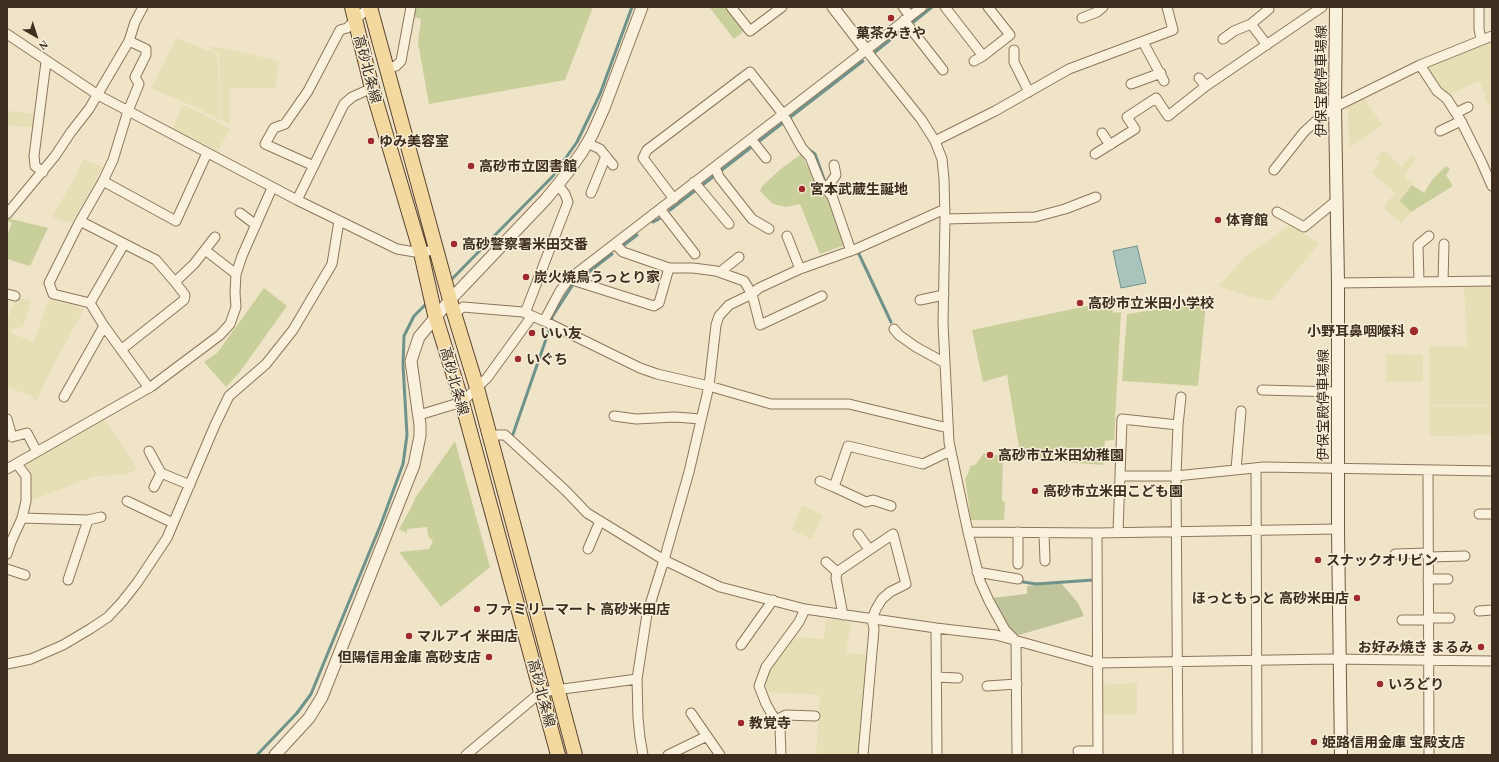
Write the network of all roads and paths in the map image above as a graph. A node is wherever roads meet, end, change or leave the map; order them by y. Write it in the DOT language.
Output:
graph roads {
  1 [pos="143,7"];
  2 [pos="370,7"];
  3 [pos="411,7"];
  4 [pos="642,7"];
  5 [pos="731,7"];
  6 [pos="782,7"];
  7 [pos="832,7"];
  8 [pos="903,7"];
  9 [pos="922,7"];
  10 [pos="944,7"];
  11 [pos="988,7"];
  12 [pos="1104,7"];
  13 [pos="1168,7"];
  14 [pos="1322,7"];
  15 [pos="1336,7"];
  16 [pos="1478,7"];
  17 [pos="1269,9"];
  18 [pos="354,13"];
  19 [pos="1082,18"];
  20 [pos="908,22"];
  21 [pos="1251,24"];
  22 [pos="7,34"];
  23 [pos="1492,36"];
  24 [pos="1223,39"];
  25 [pos="1481,39"];
  26 [pos="129,41"];
  27 [pos="1143,42"];
  28 [pos="1267,45"];
  29 [pos="866,50"];
  30 [pos="1014,50"];
  31 [pos="983,56"];
  32 [pos="974,61"];
  33 [pos="46,62"];
  34 [pos="1420,64"];
  35 [pos="387,68"];
  36 [pos="943,70"];
  37 [pos="1200,78"];
  38 [pos="1131,83"];
  39 [pos="1206,86"];
  40 [pos="372,88"];
  41 [pos="1029,92"];
  42 [pos="98,96"];
  43 [pos="1336,107"];
  44 [pos="1468,107"];
  45 [pos="128,111"];
  46 [pos="783,114"];
  47 [pos="1458,117"];
  48 [pos="1440,131"];
  49 [pos="1102,133"];
  50 [pos="751,139"];
  51 [pos="935,142"];
  52 [pos="587,143"];
  53 [pos="1110,145"];
  54 [pos="207,153"];
  55 [pos="1095,154"];
  56 [pos="606,156"];
  57 [pos="766,158"];
  58 [pos="613,165"];
  59 [pos="834,165"];
  60 [pos="314,166"];
  61 [pos="1274,170"];
  62 [pos="43,172"];
  63 [pos="717,172"];
  64 [pos="104,181"];
  65 [pos="558,185"];
  66 [pos="698,186"];
  67 [pos="1492,186"];
  68 [pos="272,188"];
  69 [pos="826,189"];
  70 [pos="591,193"];
  71 [pos="1096,197"];
  72 [pos="674,199"];
  73 [pos="297,200"];
  74 [pos="1337,200"];
  75 [pos="944,210"];
  76 [pos="1277,212"];
  77 [pos="240,213"];
  78 [pos="663,213"];
  79 [pos="7,214"];
  80 [pos="945,219"];
  81 [pos="80,221"];
  82 [pos="339,221"];
  83 [pos="729,224"];
  84 [pos="256,225"];
  85 [pos="770,229"];
  86 [pos="788,236"];
  87 [pos="1429,236"];
  88 [pos="215,237"];
  89 [pos="124,244"];
  90 [pos="1444,244"];
  91 [pos="618,247"];
  92 [pos="436,248"];
  93 [pos="205,250"];
  94 [pos="852,251"];
  95 [pos="421,252"];
  96 [pos="695,254"];
  97 [pos="738,258"];
  98 [pos="669,268"];
  99 [pos="800,269"];
  100 [pos="720,272"];
  101 [pos="236,274"];
  102 [pos="574,281"];
  103 [pos="1492,281"];
  104 [pos="175,282"];
  105 [pos="1419,282"];
  106 [pos="1443,282"];
  107 [pos="1338,283"];
  108 [pos="752,294"];
  109 [pos="944,295"];
  110 [pos="822,296"];
  111 [pos="450,300"];
  112 [pos="920,300"];
  113 [pos="90,303"];
  114 [pos="454,314"];
  115 [pos="529,314"];
  116 [pos="435,315"];
  117 [pos="544,321"];
  118 [pos="104,326"];
  119 [pos="894,329"];
  120 [pos="122,349"];
  121 [pos="945,363"];
  122 [pos="709,386"];
  123 [pos="149,388"];
  124 [pos="477,388"];
  125 [pos="1262,390"];
  126 [pos="1338,392"];
  127 [pos="64,397"];
  128 [pos="1181,397"];
  129 [pos="462,402"];
  130 [pos="1241,411"];
  131 [pos="419,416"];
  132 [pos="614,416"];
  133 [pos="7,419"];
  134 [pos="701,419"];
  135 [pos="1178,425"];
  136 [pos="948,428"];
  137 [pos="488,435"];
  138 [pos="10,438"];
  139 [pos="149,450"];
  140 [pos="37,452"];
  141 [pos="950,452"];
  142 [pos="17,464"];
  143 [pos="1256,468"];
  144 [pos="7,469"];
  145 [pos="1236,469"];
  146 [pos="1338,469"];
  147 [pos="1428,471"];
  148 [pos="1492,471"];
  149 [pos="161,473"];
  150 [pos="1120,476"];
  151 [pos="1176,476"];
  152 [pos="820,481"];
  153 [pos="190,485"];
  154 [pos="154,487"];
  155 [pos="834,487"];
  156 [pos="127,501"];
  157 [pos="891,506"];
  158 [pos="1479,514"];
  159 [pos="1492,514"];
  160 [pos="101,517"];
  161 [pos="22,518"];
  162 [pos="88,520"];
  163 [pos="600,521"];
  164 [pos="173,522"];
  165 [pos="1338,529"];
  166 [pos="1256,531"];
  167 [pos="968,532"];
  168 [pos="1018,532"];
  169 [pos="1118,532"];
  170 [pos="1177,532"];
  171 [pos="1044,533"];
  172 [pos="1097,533"];
  173 [pos="858,534"];
  174 [pos="588,549"];
  175 [pos="869,549"];
  176 [pos="7,554"];
  177 [pos="1396,554"];
  178 [pos="1428,555"];
  179 [pos="1465,556"];
  180 [pos="664,560"];
  181 [pos="1045,561"];
  182 [pos="826,562"];
  183 [pos="1018,564"];
  184 [pos="7,569"];
  185 [pos="837,572"];
  186 [pos="977,572"];
  187 [pos="25,575"];
  188 [pos="1018,579"];
  189 [pos="1428,579"];
  190 [pos="1448,579"];
  191 [pos="68,580"];
  192 [pos="773,600"];
  193 [pos="805,609"];
  194 [pos="1492,610"];
  195 [pos="1479,611"];
  196 [pos="842,615"];
  197 [pos="1450,618"];
  198 [pos="872,619"];
  199 [pos="1428,619"];
  200 [pos="1402,620"];
  201 [pos="936,628"];
  202 [pos="1016,641"];
  203 [pos="741,645"];
  204 [pos="1340,659"];
  205 [pos="1428,660"];
  206 [pos="1178,661"];
  207 [pos="1256,661"];
  208 [pos="1492,661"];
  209 [pos="1097,662"];
  210 [pos="7,664"];
  211 [pos="936,677"];
  212 [pos="958,678"];
  213 [pos="636,679"];
  214 [pos="1017,684"];
  215 [pos="987,686"];
  216 [pos="557,689"];
  217 [pos="541,692"];
  218 [pos="692,713"];
  219 [pos="815,716"];
  220 [pos="776,720"];
  221 [pos="707,736"];
  222 [pos="1078,751"];
  223 [pos="1098,753"];
  224 [pos="275,755"];
  225 [pos="466,755"];
  226 [pos="558,755"];
  227 [pos="575,755"];
  228 [pos="644,755"];
  229 [pos="668,755"];
  230 [pos="720,755"];
  231 [pos="781,755"];
  232 [pos="863,755"];
  233 [pos="937,755"];
  234 [pos="1017,755"];
  235 [pos="1178,755"];
  236 [pos="1257,755"];
  237 [pos="1341,755"];
  238 [pos="1429,755"];
  1 -- 26 [label="street"];
  2 -- 18 [label="street"];
  2 -- 35 [label="main road, 高砂北条線"];
  3 -- 35 [label="street"];
  4 -- 52 [label="street"];
  5 -- 6 [label="street"];
  7 -- 29 [label="street"];
  8 -- 20 [label="street"];
  9 -- 20 [label="street"];
  10 -- 31 [label="street"];
  11 -- 31 [label="street"];
  12 -- 19 [label="street"];
  13 -- 27 [label="street"];
  14 -- 28 [label="street"];
  15 -- 43 [label="main road, 伊保宝殿停車場線"];
  16 -- 25 [label="street"];
  17 -- 21 [label="street"];
  18 -- 40 [label="main road, 高砂北条線"];
  18 -- 60 [label="street"];
  20 -- 29 [label="street"];
  20 -- 36 [label="street"];
  21 -- 24 [label="street"];
  21 -- 28 [label="street"];
  22 -- 33 [label="street"];
  23 -- 25 [label="street"];
  25 -- 34 [label="street"];
  26 -- 42 [label="street"];
  26 -- 45 [label="street"];
  27 -- 38 [label="street"];
  27 -- 41 [label="street"];
  28 -- 39 [label="street"];
  29 -- 46 [label="street"];
  29 -- 51 [label="street"];
  30 -- 41 [label="street"];
  31 -- 32 [label="street"];
  33 -- 42 [label="street"];
  33 -- 62 [label="street"];
  34 -- 43 [label="street"];
  34 -- 47 [label="street"];
  35 -- 92 [label="main road, 高砂北条線"];
  37 -- 39 [label="street"];
  39 -- 53 [label="street"];
  40 -- 60 [label="street"];
  40 -- 95 [label="main road, 高砂北条線"];
  41 -- 51 [label="street"];
  42 -- 45 [label="street"];
  42 -- 62 [label="street"];
  43 -- 61 [label="street"];
  43 -- 74 [label="main road, 伊保宝殿停車場線"];
  44 -- 47 [label="street"];
  45 -- 54 [label="street"];
  45 -- 64 [label="street"];
  46 -- 50 [label="street"];
  46 -- 69 [label="street"];
  46 -- 72 [label="street"];
  47 -- 48 [label="street"];
  47 -- 67 [label="street"];
  49 -- 53 [label="street"];
  50 -- 57 [label="street"];
  50 -- 63 [label="street"];
  51 -- 75 [label="street"];
  52 -- 56 [label="street"];
  52 -- 65 [label="street"];
  53 -- 55 [label="street"];
  54 -- 64 [label="street"];
  54 -- 68 [label="street"];
  56 -- 58 [label="street"];
  56 -- 70 [label="street"];
  59 -- 69 [label="street"];
  60 -- 73 [label="street"];
  62 -- 79 [label="street"];
  63 -- 66 [label="street"];
  63 -- 85 [label="street"];
  64 -- 81 [label="street"];
  65 -- 111 [label="street"];
  65 -- 115 [label="street"];
  66 -- 72 [label="street"];
  66 -- 83 [label="street"];
  68 -- 73 [label="street"];
  68 -- 84 [label="street"];
  69 -- 94 [label="street"];
  71 -- 80 [label="street"];
  72 -- 78 [label="street"];
  73 -- 82 [label="street"];
  74 -- 76 [label="street"];
  74 -- 107 [label="main road, 伊保宝殿停車場線"];
  75 -- 80 [label="street"];
  75 -- 94 [label="street"];
  77 -- 84 [label="street"];
  78 -- 91 [label="street"];
  78 -- 96 [label="street"];
  80 -- 109 [label="street"];
  81 -- 89 [label="street"];
  81 -- 113 [label="street"];
  82 -- 95 [label="street"];
  82 -- 153 [label="street"];
  84 -- 101 [label="street"];
  86 -- 99 [label="street"];
  87 -- 105 [label="street"];
  88 -- 93 [label="street"];
  89 -- 104 [label="street"];
  89 -- 113 [label="street"];
  90 -- 106 [label="street"];
  91 -- 98 [label="street"];
  91 -- 102 [label="street"];
  92 -- 95 [label="street"];
  92 -- 111 [label="main road, 高砂北条線"];
  93 -- 101 [label="street"];
  93 -- 104 [label="street"];
  94 -- 99 [label="street"];
  95 -- 116 [label="main road, 高砂北条線"];
  97 -- 100 [label="street"];
  98 -- 100 [label="street"];
  98 -- 102 [label="street"];
  99 -- 108 [label="street"];
  100 -- 108 [label="street"];
  101 -- 123 [label="street"];
  102 -- 117 [label="street"];
  103 -- 106 [label="street"];
  104 -- 120 [label="street"];
  105 -- 106 [label="street"];
  105 -- 107 [label="street"];
  107 -- 126 [label="main road, 伊保宝殿停車場線"];
  108 -- 110 [label="street"];
  108 -- 122 [label="street"];
  109 -- 112 [label="street"];
  109 -- 121 [label="street"];
  111 -- 114 [label="main road, 高砂北条線"];
  111 -- 116 [label="street"];
  113 -- 118 [label="street"];
  114 -- 115 [label="street"];
  114 -- 124 [label="main road, 高砂北条線"];
  115 -- 117 [label="street"];
  115 -- 124 [label="street"];
  116 -- 129 [label="main road, 高砂北条線"];
  116 -- 131 [label="street"];
  117 -- 122 [label="street"];
  118 -- 120 [label="street"];
  118 -- 127 [label="street"];
  119 -- 121 [label="street"];
  120 -- 123 [label="street"];
  121 -- 136 [label="street"];
  122 -- 134 [label="street"];
  122 -- 136 [label="street"];
  123 -- 140 [label="street"];
  124 -- 129 [label="street"];
  124 -- 137 [label="main road, 高砂北条線"];
  125 -- 126 [label="street"];
  126 -- 146 [label="main road, 伊保宝殿停車場線"];
  128 -- 135 [label="street"];
  129 -- 131 [label="street"];
  129 -- 217 [label="main road, 高砂北条線"];
  130 -- 145 [label="street"];
  131 -- 224 [label="street"];
  132 -- 134 [label="street"];
  133 -- 138 [label="street"];
  134 -- 180 [label="street"];
  135 -- 150 [label="street"];
  135 -- 151 [label="street"];
  136 -- 141 [label="street"];
  137 -- 163 [label="street"];
  137 -- 216 [label="main road, 高砂北条線"];
  138 -- 140 [label="street"];
  139 -- 149 [label="street"];
  140 -- 142 [label="street"];
  141 -- 155 [label="street"];
  141 -- 167 [label="street"];
  142 -- 144 [label="street"];
  142 -- 161 [label="street"];
  143 -- 145 [label="street"];
  143 -- 146 [label="street"];
  143 -- 166 [label="street"];
  145 -- 151 [label="street"];
  146 -- 147 [label="street"];
  146 -- 165 [label="main road, 伊保宝殿停車場線"];
  147 -- 148 [label="street"];
  147 -- 178 [label="street"];
  149 -- 153 [label="street"];
  149 -- 154 [label="street"];
  150 -- 151 [label="street"];
  150 -- 169 [label="street"];
  151 -- 170 [label="street"];
  152 -- 155 [label="street"];
  153 -- 164 [label="street"];
  155 -- 157 [label="street"];
  156 -- 164 [label="street"];
  158 -- 159 [label="street"];
  160 -- 162 [label="street"];
  161 -- 162 [label="street"];
  161 -- 176 [label="street"];
  162 -- 191 [label="street"];
  163 -- 174 [label="street"];
  163 -- 180 [label="street"];
  164 -- 210 [label="street"];
  165 -- 166 [label="street"];
  165 -- 204 [label="main road, 伊保宝殿停車場線"];
  166 -- 170 [label="street"];
  166 -- 207 [label="street"];
  167 -- 168 [label="street"];
  167 -- 186 [label="street"];
  168 -- 171 [label="street"];
  168 -- 183 [label="street"];
  169 -- 170 [label="street"];
  169 -- 172 [label="street"];
  170 -- 206 [label="street"];
  171 -- 172 [label="street"];
  171 -- 181 [label="street"];
  172 -- 209 [label="street"];
  173 -- 175 [label="street"];
  175 -- 185 [label="street"];
  175 -- 198 [label="street"];
  177 -- 178 [label="street"];
  178 -- 179 [label="street"];
  178 -- 189 [label="street"];
  180 -- 192 [label="street"];
  180 -- 213 [label="street"];
  182 -- 185 [label="street"];
  184 -- 187 [label="street"];
  185 -- 196 [label="street"];
  186 -- 188 [label="street"];
  186 -- 202 [label="street"];
  189 -- 190 [label="street"];
  189 -- 199 [label="street"];
  192 -- 193 [label="street"];
  192 -- 203 [label="street"];
  193 -- 196 [label="street"];
  193 -- 220 [label="street"];
  194 -- 195 [label="street"];
  196 -- 198 [label="street"];
  197 -- 199 [label="street"];
  198 -- 201 [label="street"];
  198 -- 232 [label="street"];
  199 -- 200 [label="street"];
  199 -- 205 [label="street"];
  201 -- 202 [label="street"];
  201 -- 211 [label="street"];
  202 -- 209 [label="street"];
  202 -- 214 [label="street"];
  204 -- 205 [label="street"];
  204 -- 207 [label="street"];
  204 -- 237 [label="main road, 伊保宝殿停車場線"];
  205 -- 208 [label="street"];
  205 -- 238 [label="street"];
  206 -- 207 [label="street"];
  206 -- 209 [label="street"];
  206 -- 235 [label="street"];
  207 -- 236 [label="street"];
  209 -- 223 [label="street"];
  211 -- 212 [label="street"];
  211 -- 233 [label="street"];
  213 -- 216 [label="street"];
  213 -- 228 [label="street"];
  214 -- 215 [label="street"];
  214 -- 234 [label="street"];
  216 -- 217 [label="street"];
  216 -- 227 [label="main road, 高砂北条線"];
  217 -- 225 [label="street"];
  217 -- 226 [label="main road, 高砂北条線"];
  218 -- 221 [label="street"];
  219 -- 220 [label="street"];
  220 -- 231 [label="street"];
  221 -- 229 [label="street"];
  221 -- 230 [label="street"];
  222 -- 223 [label="street"];
}
